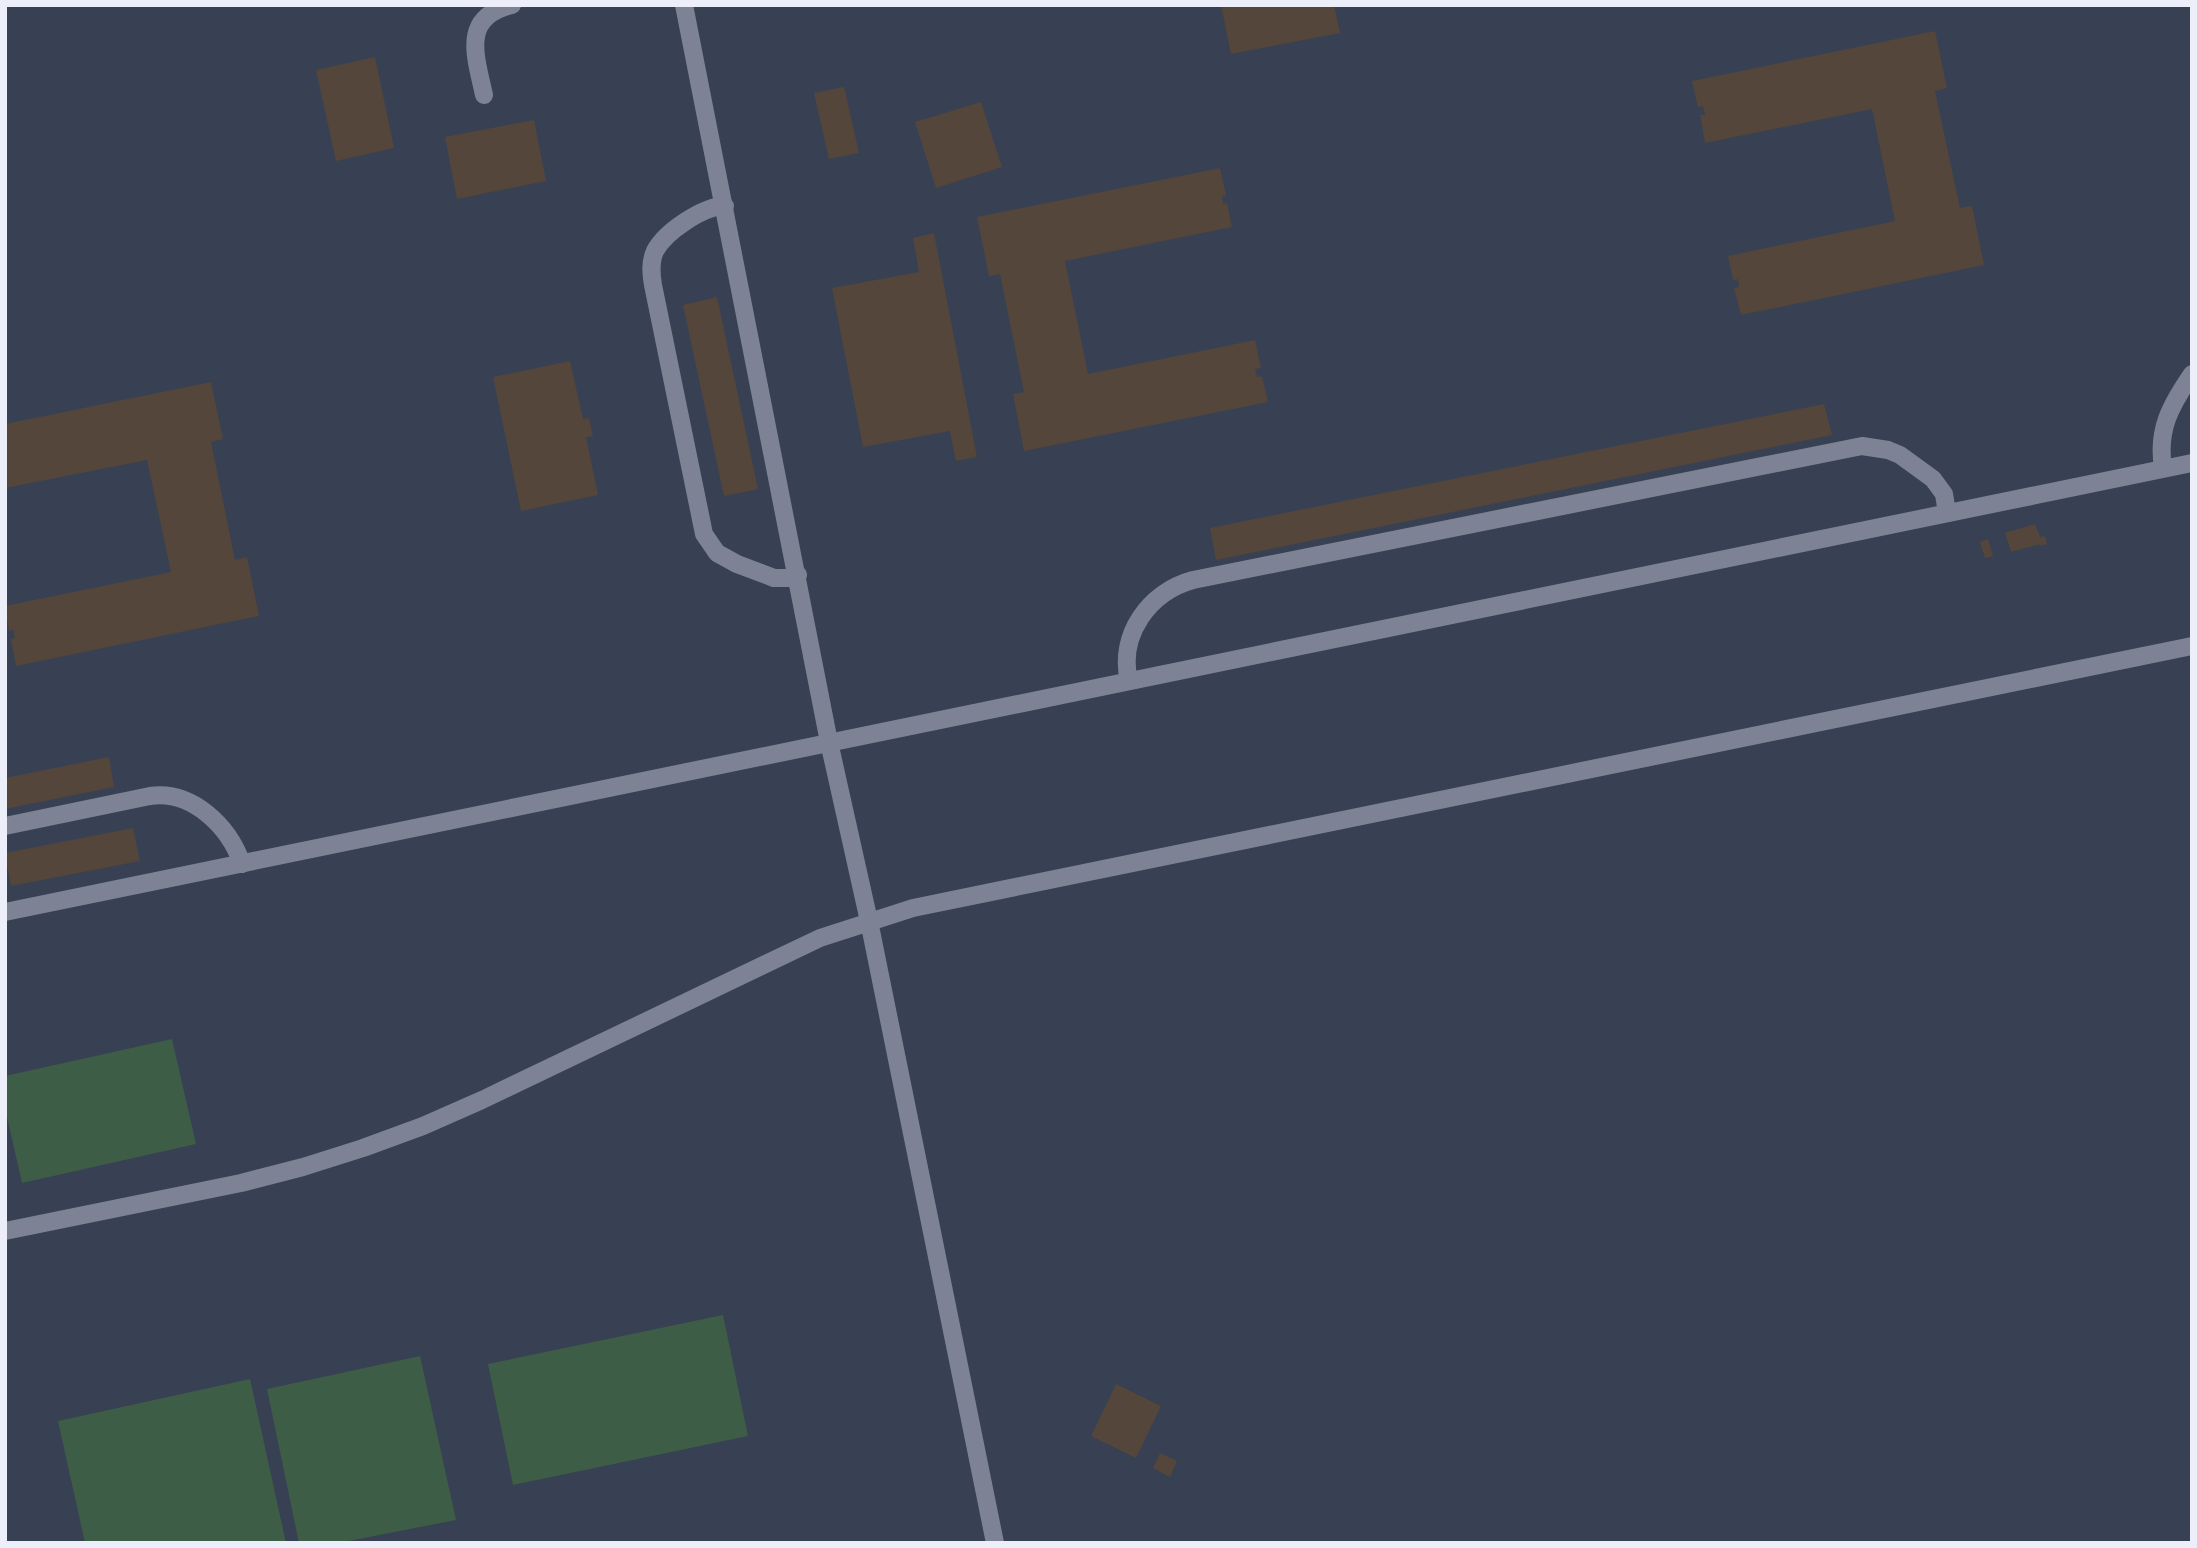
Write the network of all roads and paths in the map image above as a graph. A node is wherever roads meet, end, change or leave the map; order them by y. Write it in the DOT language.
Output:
graph roads {
  1 [pos="512,5"];
  2 [pos="684,5"];
  3 [pos="484,95"];
  4 [pos="724,206"];
  5 [pos="2192,374"];
  6 [pos="2192,463"];
  7 [pos="2163,468"];
  8 [pos="1947,513"];
  9 [pos="798,575"];
  10 [pos="2192,646"];
  11 [pos="1129,681"];
  12 [pos="830,742"];
  13 [pos="5,825"];
  14 [pos="242,864"];
  15 [pos="5,912"];
  16 [pos="869,921"];
  17 [pos="5,1231"];
  18 [pos="995,1543"];
  1 -- 3 [label="lane"];
  2 -- 4 [label="lane"];
  4 -- 9 [label="lane"];
  4 -- 9 [label="lane"];
  5 -- 7 [label="lane"];
  6 -- 7 [label="lane"];
  7 -- 8 [label="lane"];
  8 -- 11 [label="lane"];
  8 -- 11 [label="lane"];
  9 -- 12 [label="lane"];
  10 -- 16 [label="lane"];
  11 -- 12 [label="lane"];
  12 -- 14 [label="lane"];
  12 -- 16 [label="lane"];
  13 -- 14 [label="lane"];
  14 -- 15 [label="lane"];
  16 -- 17 [label="lane"];
  16 -- 18 [label="lane"];
}
